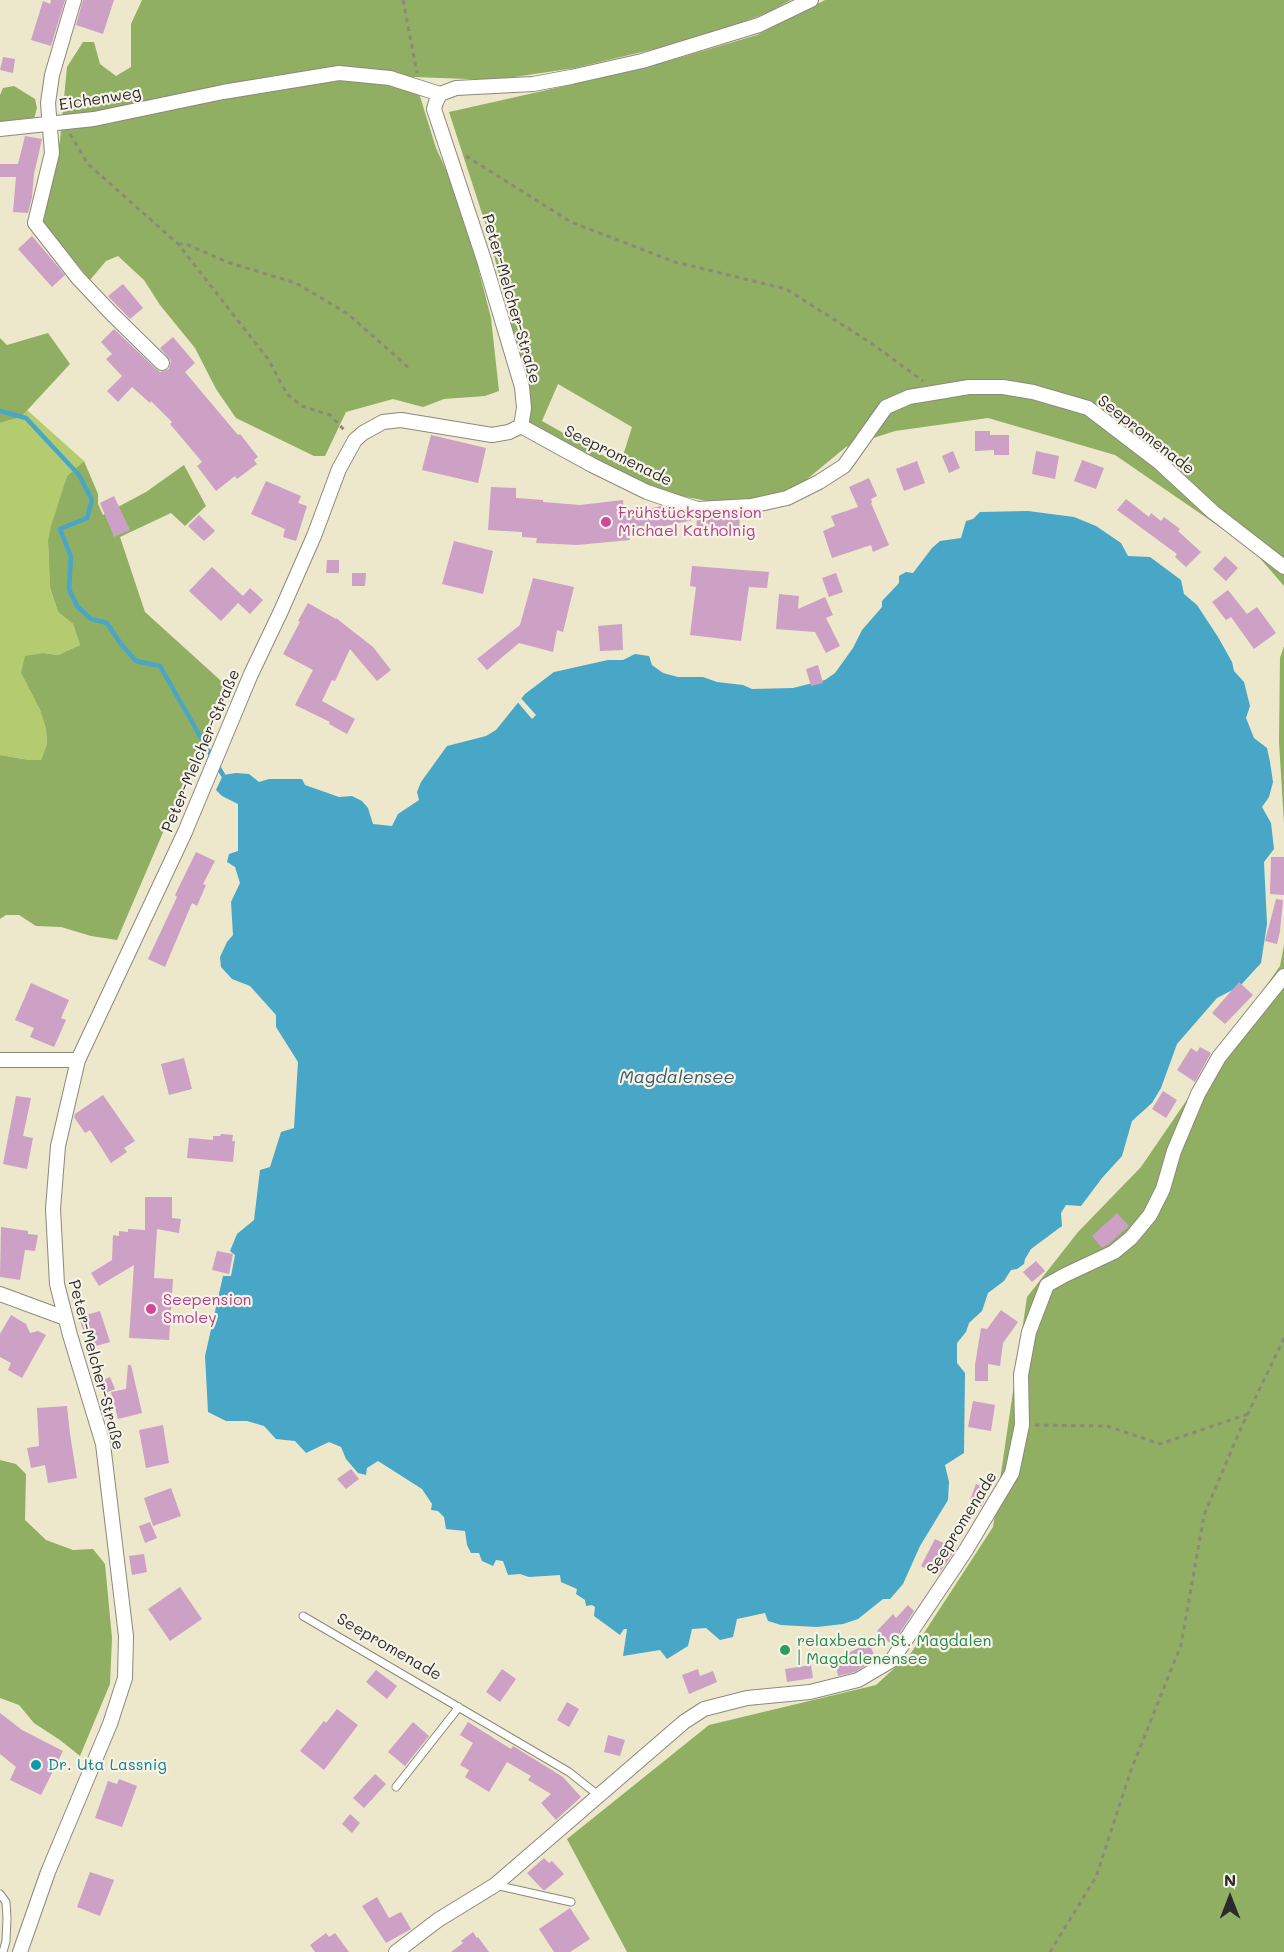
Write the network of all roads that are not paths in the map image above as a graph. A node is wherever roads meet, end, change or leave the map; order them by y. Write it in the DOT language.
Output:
graph roads {
  1 [pos="74,0"];
  2 [pos="811,0"];
  3 [pos="440,94"];
  4 [pos="57,123"];
  5 [pos="0,129"];
  6 [pos="162,363"];
  7 [pos="521,426"];
  8 [pos="1284,567"];
  9 [pos="1284,976"];
  10 [pos="0,1060"];
  11 [pos="78,1060"];
  12 [pos="0,1294"];
  13 [pos="65,1318"];
  14 [pos="303,1616"];
  15 [pos="459,1707"];
  16 [pos="396,1787"];
  17 [pos="598,1794"];
  18 [pos="495,1885"];
  19 [pos="0,1894"];
  20 [pos="571,1902"];
  21 [pos="3,1952"];
  22 [pos="20,1952"];
  23 [pos="396,1952"];
  1 -- 4 [label="street"];
  2 -- 3 [label="street"];
  3 -- 4 [label="street, Eichenweg"];
  3 -- 7 [label="street, Peter-Melcher-Straße"];
  4 -- 5 [label="street"];
  4 -- 6 [label="street, Eichenweg"];
  7 -- 8 [label="street, Seepromenade"];
  7 -- 11 [label="street, Peter-Melcher-Straße"];
  9 -- 17 [label="street, Seepromenade"];
  10 -- 11 [label="street"];
  11 -- 13 [label="street, Peter-Melcher-Straße"];
  12 -- 13 [label="street"];
  13 -- 22 [label="street, Peter-Melcher-Straße"];
  14 -- 15 [label="lane, Seepromenade"];
  15 -- 16 [label="lane"];
  15 -- 17 [label="lane, Seepromenade"];
  17 -- 18 [label="street, Seepromenade"];
  18 -- 20 [label="lane"];
  18 -- 23 [label="street, Seepromenade"];
  19 -- 21 [label="lane"];
}
